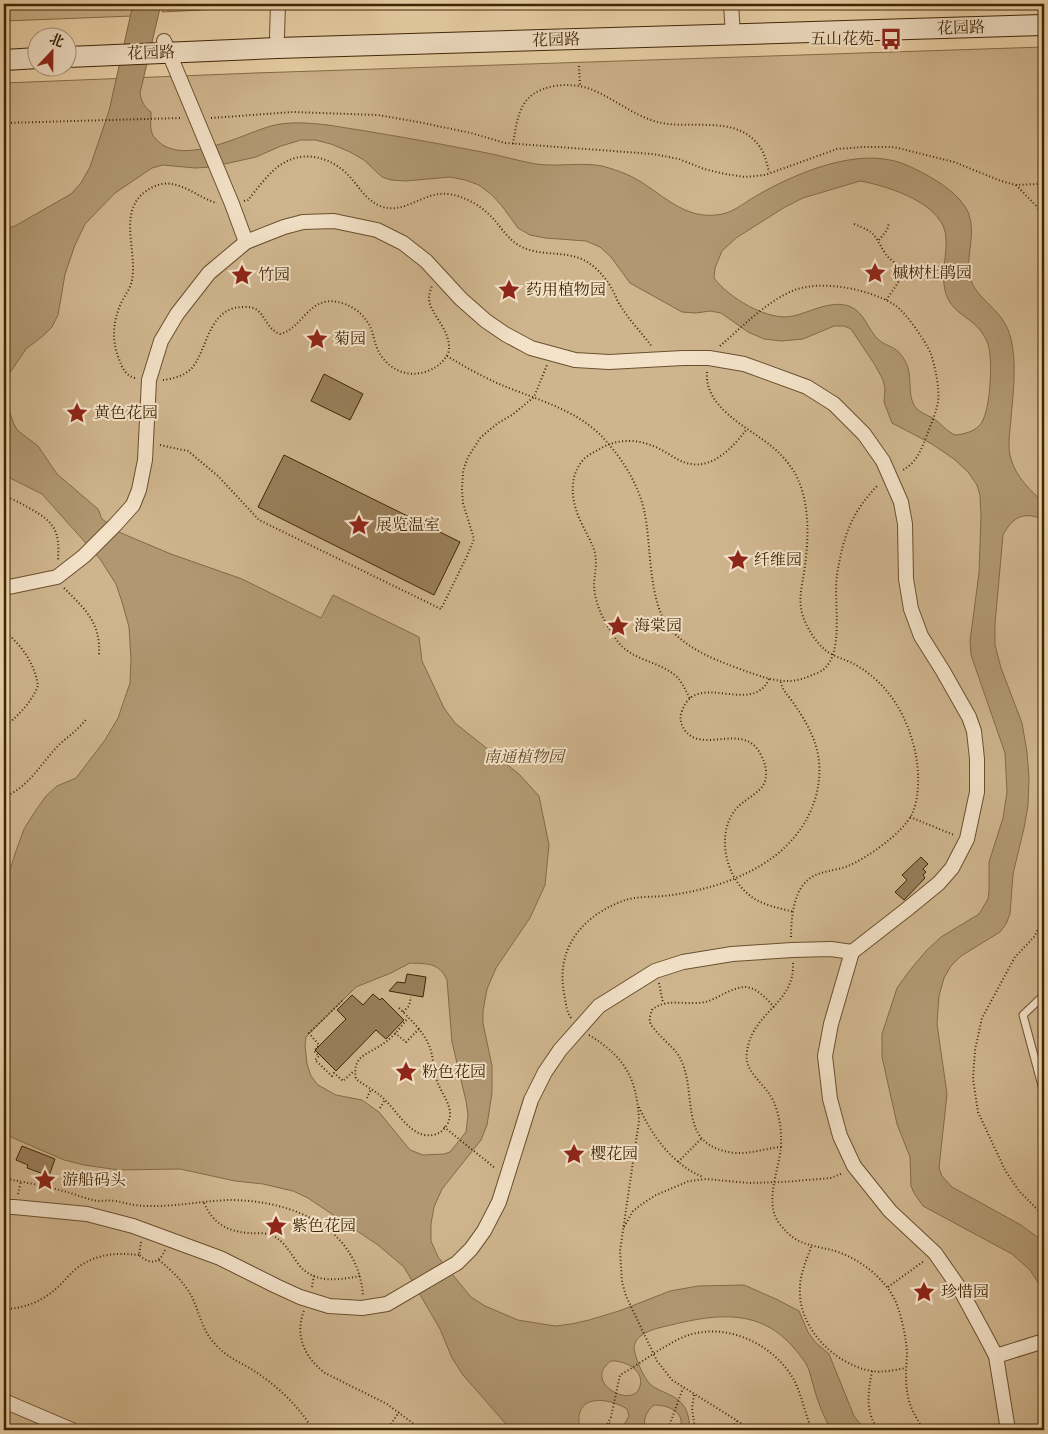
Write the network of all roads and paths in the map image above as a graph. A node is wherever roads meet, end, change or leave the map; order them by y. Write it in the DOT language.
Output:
graph roads {
  1 [pos="278,4"];
  2 [pos="731,4"];
  3 [pos="1044,13"];
  4 [pos="1044,26"];
  5 [pos="732,30"];
  6 [pos="277,36"];
  7 [pos="28,45"];
  8 [pos="78,45"];
  9 [pos="4,46"];
  10 [pos="162,46"];
  11 [pos="118,48"];
  12 [pos="78,55"];
  13 [pos="28,59"];
  14 [pos="4,60"];
  15 [pos="579,66"];
  16 [pos="580,86"];
  17 [pos="196,118"];
  18 [pos="4,123"];
  19 [pos="514,144"];
  20 [pos="769,173"];
  21 [pos="1044,179"];
  22 [pos="1016,185"];
  23 [pos="232,204"];
  24 [pos="1044,214"];
  25 [pos="889,223"];
  26 [pos="854,224"];
  27 [pos="879,240"];
  28 [pos="246,242"];
  29 [pos="437,274"];
  30 [pos="886,302"];
  31 [pos="551,354"];
  32 [pos="447,356"];
  33 [pos="709,358"];
  34 [pos="656,359"];
  35 [pos="150,380"];
  36 [pos="534,397"];
  37 [pos="746,430"];
  38 [pos="145,441"];
  39 [pos="609,444"];
  40 [pos="891,477"];
  41 [pos="4,496"];
  42 [pos="57,577"];
  43 [pos="4,588"];
  44 [pos="4,631"];
  45 [pos="832,654"];
  46 [pos="99,656"];
  47 [pos="769,679"];
  48 [pos="690,698"];
  49 [pos="87,718"];
  50 [pos="4,727"];
  51 [pos="4,777"];
  52 [pos="8,795"];
  53 [pos="4,797"];
  54 [pos="4,815"];
  55 [pos="910,817"];
  56 [pos="968,839"];
  57 [pos="794,912"];
  58 [pos="1044,918"];
  59 [pos="792,950"];
  60 [pos="852,952"];
  61 [pos="656,971"];
  62 [pos="1044,995"];
  63 [pos="411,997"];
  64 [pos="342,1000"];
  65 [pos="663,1003"];
  66 [pos="774,1007"];
  67 [pos="399,1008"];
  68 [pos="403,1012"];
  69 [pos="408,1018"];
  70 [pos="419,1029"];
  71 [pos="395,1033"];
  72 [pos="354,1072"];
  73 [pos="371,1089"];
  74 [pos="1044,1093"];
  75 [pos="367,1098"];
  76 [pos="386,1100"];
  77 [pos="638,1105"];
  78 [pos="380,1108"];
  79 [pos="444,1127"];
  80 [pos="702,1138"];
  81 [pos="782,1147"];
  82 [pos="678,1162"];
  83 [pos="854,1166"];
  84 [pos="4,1176"];
  85 [pos="508,1178"];
  86 [pos="706,1179"];
  87 [pos="775,1182"];
  88 [pos="204,1203"];
  89 [pos="4,1207"];
  90 [pos="1044,1216"];
  91 [pos="623,1229"];
  92 [pos="156,1237"];
  93 [pos="811,1247"];
  94 [pos="936,1253"];
  95 [pos="139,1255"];
  96 [pos="159,1260"];
  97 [pos="314,1275"];
  98 [pos="360,1276"];
  99 [pos="888,1287"];
  100 [pos="309,1300"];
  101 [pos="629,1301"];
  102 [pos="362,1308"];
  103 [pos="4,1309"];
  104 [pos="1044,1341"];
  105 [pos="654,1354"];
  106 [pos="996,1356"];
  107 [pos="906,1368"];
  108 [pos="872,1371"];
  109 [pos="683,1388"];
  110 [pos="694,1395"];
  111 [pos="4,1401"];
  112 [pos="400,1412"];
  113 [pos="738,1421"];
  114 [pos="608,1422"];
  115 [pos="22,1424"];
  116 [pos="618,1429"];
  117 [pos="19,1430"];
  118 [pos="72,1430"];
  119 [pos="313,1430"];
  120 [pos="388,1430"];
  121 [pos="422,1430"];
  122 [pos="604,1430"];
  123 [pos="668,1430"];
  124 [pos="695,1430"];
  125 [pos="730,1430"];
  126 [pos="752,1430"];
  127 [pos="812,1430"];
  128 [pos="878,1430"];
  129 [pos="924,1430"];
  130 [pos="1008,1430"];
  1 -- 6 [label="street"];
  2 -- 5 [label="street"];
  3 -- 5 [label="main road, 花园路"];
  4 -- 5 [label="main road, 花园路"];
  5 -- 6 [label="main road, 花园路"];
  5 -- 10 [label="main road, 花园路"];
  6 -- 10 [label="main road, 花园路"];
  7 -- 9 [label="main road"];
  8 -- 11 [label="main road, 花园路"];
  10 -- 11 [label="main road, 花园路"];
  10 -- 17 [label="street"];
  11 -- 12 [label="main road, 花园路"];
  13 -- 14 [label="main road"];
  15 -- 16 [label="path"];
  16 -- 19 [label="path"];
  16 -- 20 [label="path"];
  17 -- 18 [label="path"];
  17 -- 19 [label="path"];
  17 -- 23 [label="street"];
  19 -- 20 [label="path"];
  20 -- 22 [label="path"];
  21 -- 22 [label="path"];
  22 -- 24 [label="path"];
  23 -- 28 [label="street"];
  23 -- 34 [label="path"];
  23 -- 35 [label="path"];
  25 -- 27 [label="path"];
  26 -- 27 [label="path"];
  27 -- 30 [label="path"];
  28 -- 29 [label="street"];
  28 -- 35 [label="street"];
  29 -- 31 [label="street"];
  29 -- 32 [label="path"];
  30 -- 33 [label="path"];
  30 -- 40 [label="path"];
  31 -- 34 [label="street"];
  31 -- 36 [label="path"];
  32 -- 35 [label="path"];
  32 -- 36 [label="path"];
  33 -- 34 [label="street"];
  33 -- 37 [label="path"];
  33 -- 40 [label="street"];
  35 -- 38 [label="street"];
  36 -- 38 [label="path"];
  36 -- 39 [label="path"];
  37 -- 39 [label="path"];
  37 -- 45 [label="path"];
  38 -- 42 [label="street"];
  39 -- 47 [label="path"];
  39 -- 48 [label="path"];
  40 -- 45 [label="path"];
  40 -- 56 [label="street"];
  41 -- 42 [label="path"];
  42 -- 43 [label="street"];
  42 -- 46 [label="path"];
  44 -- 50 [label="path"];
  45 -- 47 [label="path"];
  45 -- 55 [label="path"];
  47 -- 48 [label="path"];
  48 -- 57 [label="path"];
  49 -- 52 [label="path"];
  51 -- 52 [label="path"];
  52 -- 53 [label="path"];
  52 -- 54 [label="path"];
  55 -- 56 [label="path"];
  55 -- 57 [label="path"];
  56 -- 60 [label="street"];
  57 -- 59 [label="path"];
  58 -- 90 [label="path"];
  59 -- 60 [label="street"];
  59 -- 61 [label="street"];
  59 -- 66 [label="path"];
  60 -- 83 [label="street"];
  61 -- 65 [label="path"];
  61 -- 85 [label="street"];
  62 -- 74 [label="lane"];
  63 -- 68 [label="path"];
  64 -- 72 [label="path"];
  65 -- 66 [label="path"];
  65 -- 80 [label="path"];
  66 -- 81 [label="path"];
  67 -- 68 [label="path"];
  68 -- 69 [label="path"];
  69 -- 70 [label="path"];
  69 -- 71 [label="path"];
  70 -- 71 [label="path"];
  70 -- 79 [label="path"];
  71 -- 72 [label="path"];
  72 -- 73 [label="path"];
  73 -- 75 [label="path"];
  73 -- 76 [label="path"];
  76 -- 78 [label="path"];
  76 -- 79 [label="path"];
  77 -- 82 [label="path"];
  79 -- 85 [label="path"];
  80 -- 81 [label="path"];
  80 -- 82 [label="path"];
  81 -- 87 [label="path"];
  82 -- 86 [label="path"];
  83 -- 87 [label="path"];
  83 -- 94 [label="street"];
  84 -- 88 [label="path"];
  85 -- 102 [label="street"];
  86 -- 87 [label="path"];
  86 -- 91 [label="path"];
  87 -- 93 [label="path"];
  88 -- 97 [label="path"];
  88 -- 98 [label="path"];
  89 -- 92 [label="street"];
  92 -- 95 [label="path"];
  92 -- 96 [label="path"];
  92 -- 100 [label="street"];
  93 -- 99 [label="path"];
  93 -- 108 [label="path"];
  94 -- 99 [label="path"];
  94 -- 106 [label="street"];
  95 -- 96 [label="path"];
  95 -- 103 [label="path"];
  96 -- 119 [label="path"];
  97 -- 98 [label="path"];
  97 -- 100 [label="path"];
  98 -- 102 [label="path"];
  99 -- 107 [label="path"];
  100 -- 102 [label="street"];
  100 -- 112 [label="path"];
  101 -- 105 [label="path"];
  104 -- 106 [label="street"];
  105 -- 109 [label="path"];
  105 -- 114 [label="path"];
  105 -- 127 [label="path"];
  106 -- 130 [label="street"];
  107 -- 108 [label="path"];
  107 -- 129 [label="path"];
  108 -- 128 [label="path"];
  109 -- 110 [label="path"];
  109 -- 123 [label="path"];
  110 -- 113 [label="path"];
  110 -- 124 [label="path"];
  111 -- 118 [label="street"];
  112 -- 120 [label="path"];
  112 -- 121 [label="path"];
  113 -- 125 [label="path"];
  113 -- 126 [label="path"];
  114 -- 116 [label="path"];
  114 -- 122 [label="path"];
  115 -- 117 [label="path"];
}
